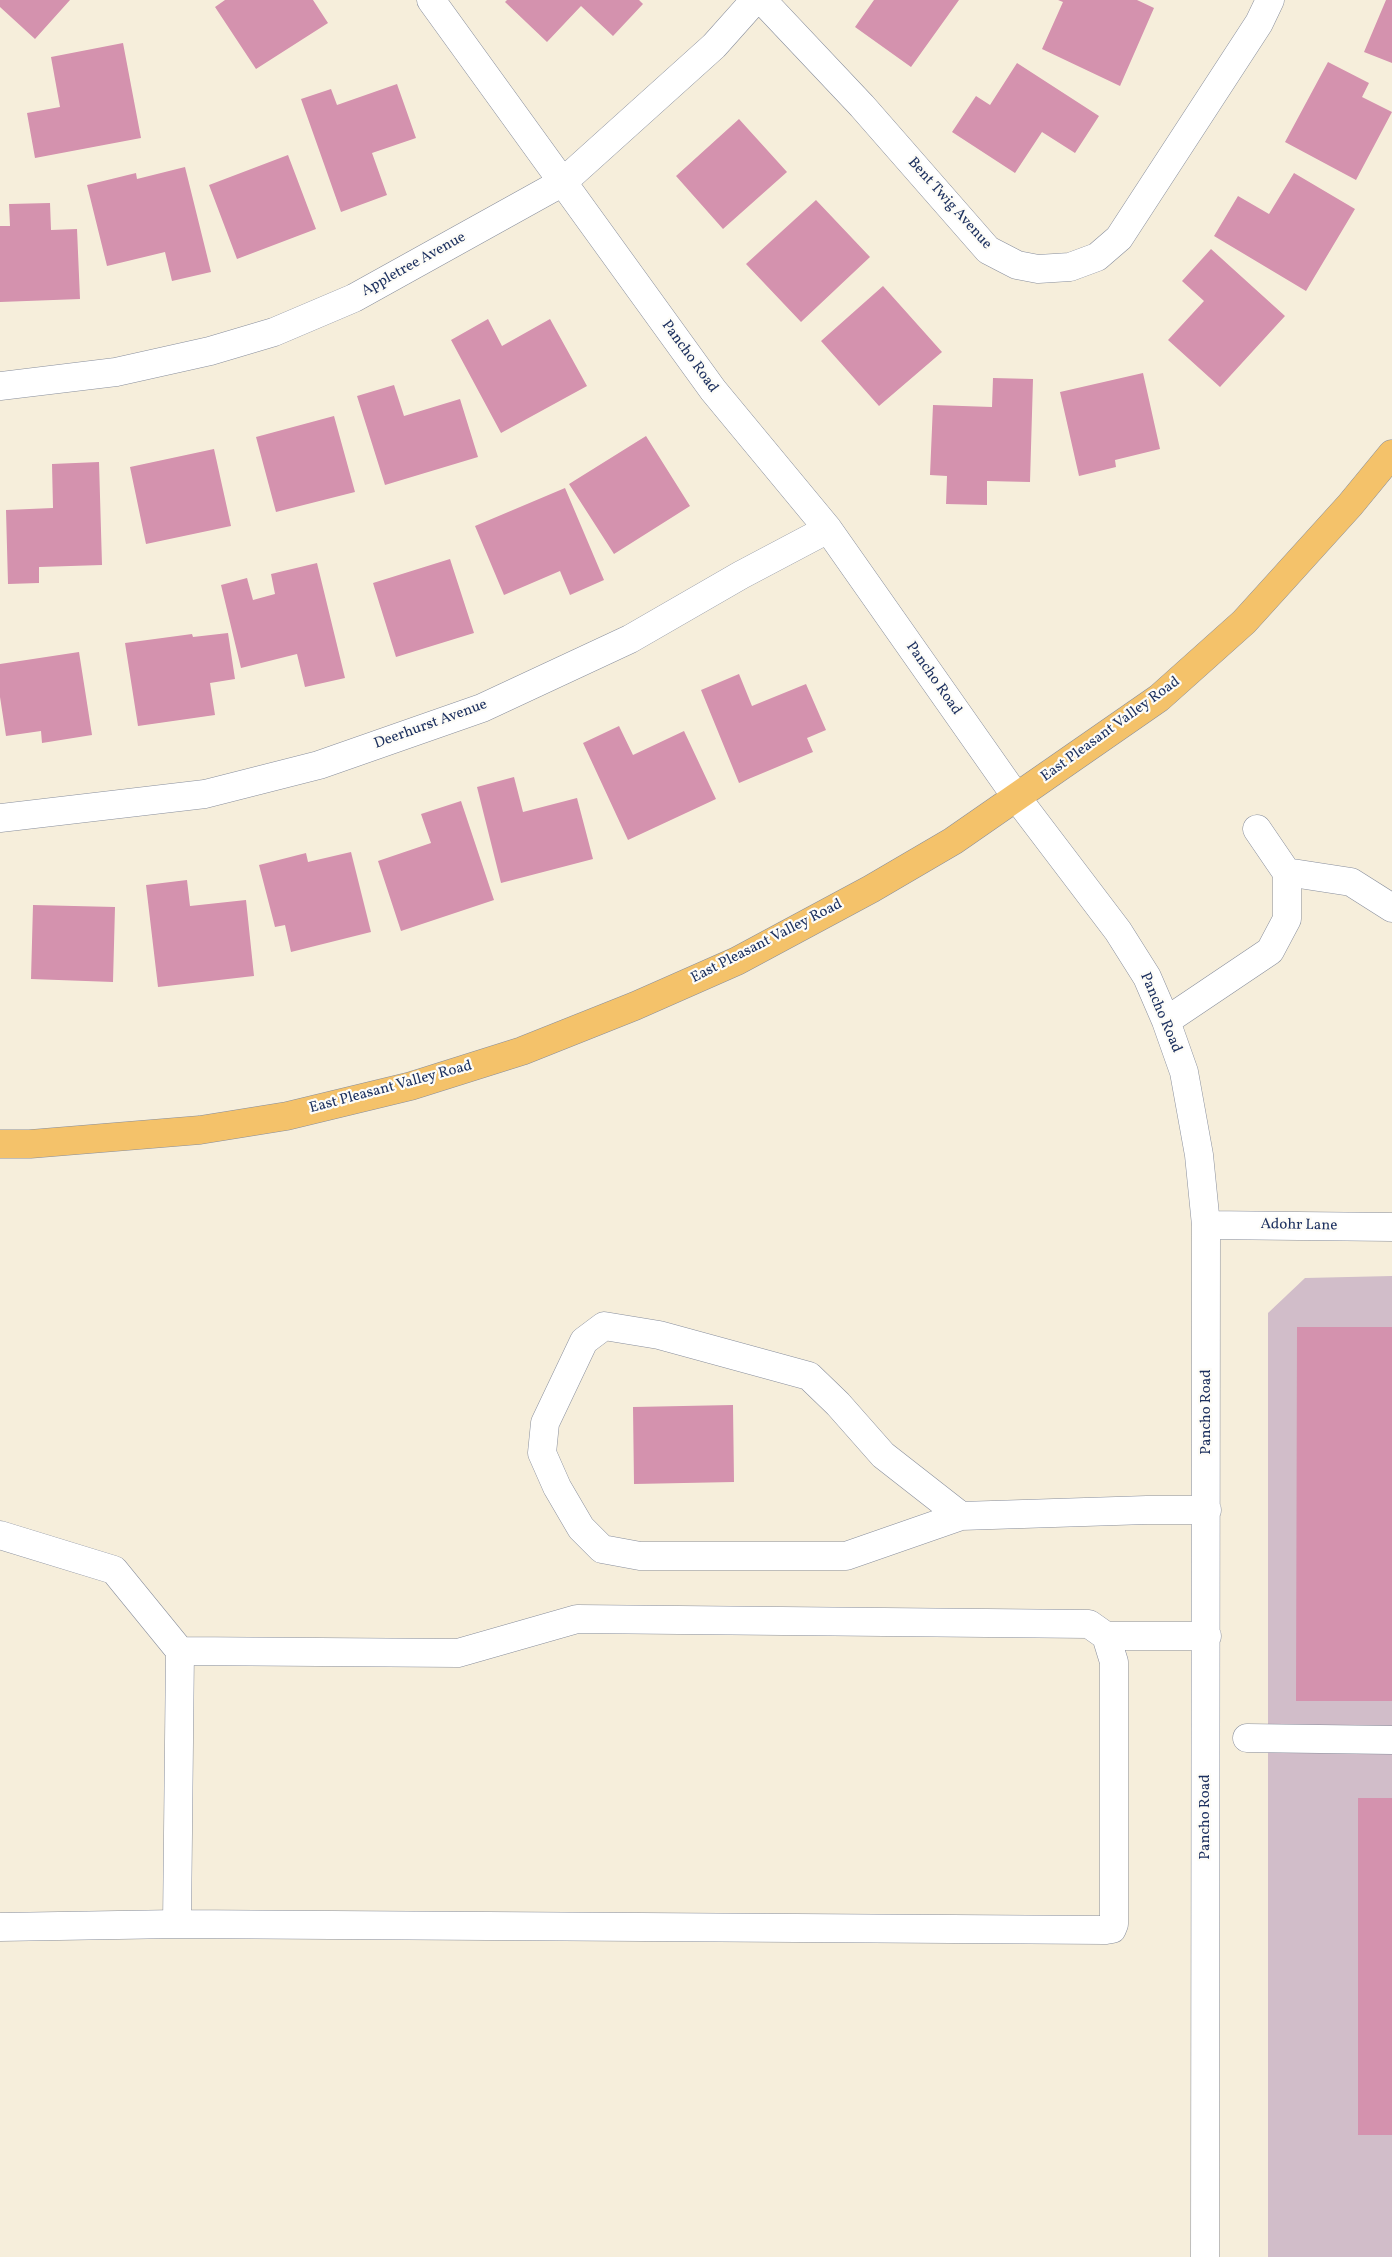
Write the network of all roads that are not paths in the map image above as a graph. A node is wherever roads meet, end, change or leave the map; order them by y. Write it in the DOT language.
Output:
graph roads {
  1 [pos="430,0"];
  2 [pos="756,0"];
  3 [pos="762,0"];
  4 [pos="1270,0"];
  5 [pos="563,182"];
  6 [pos="0,386"];
  7 [pos="1392,454"];
  8 [pos="828,529"];
  9 [pos="1017,798"];
  10 [pos="0,818"];
  11 [pos="1257,829"];
  12 [pos="1286,872"];
  13 [pos="1392,908"];
  14 [pos="1166,1021"];
  15 [pos="0,1144"];
  16 [pos="1206,1225"];
  17 [pos="1392,1227"];
  18 [pos="1207,1510"];
  19 [pos="961,1516"];
  20 [pos="0,1536"];
  21 [pos="1106,1636"];
  22 [pos="1207,1636"];
  23 [pos="180,1651"];
  24 [pos="1247,1738"];
  25 [pos="1392,1740"];
  26 [pos="177,1924"];
  27 [pos="0,1927"];
  28 [pos="1206,2257"];
  1 -- 5 [label="street, Pancho Road"];
  2 -- 5 [label="street, Appletree Avenue"];
  3 -- 4 [label="street, Bent Twig Avenue"];
  5 -- 6 [label="street, Appletree Avenue"];
  5 -- 8 [label="street, Pancho Road"];
  7 -- 9 [label="main road, East Pleasant Valley Road"];
  8 -- 9 [label="street, Pancho Road"];
  8 -- 10 [label="street, Deerhurst Avenue"];
  9 -- 14 [label="street, Pancho Road"];
  9 -- 15 [label="main road, East Pleasant Valley Road"];
  11 -- 12 [label="street"];
  12 -- 13 [label="street"];
  12 -- 14 [label="street"];
  14 -- 16 [label="street, Pancho Road"];
  16 -- 17 [label="street, Adohr Lane"];
  16 -- 18 [label="street, Pancho Road"];
  18 -- 19 [label="street"];
  18 -- 22 [label="street, Pancho Road"];
  19 -- 19 [label="street"];
  20 -- 23 [label="street"];
  21 -- 22 [label="street"];
  21 -- 23 [label="street"];
  21 -- 26 [label="street"];
  22 -- 28 [label="street, Pancho Road"];
  23 -- 26 [label="street"];
  24 -- 25 [label="street"];
  26 -- 27 [label="street"];
}
